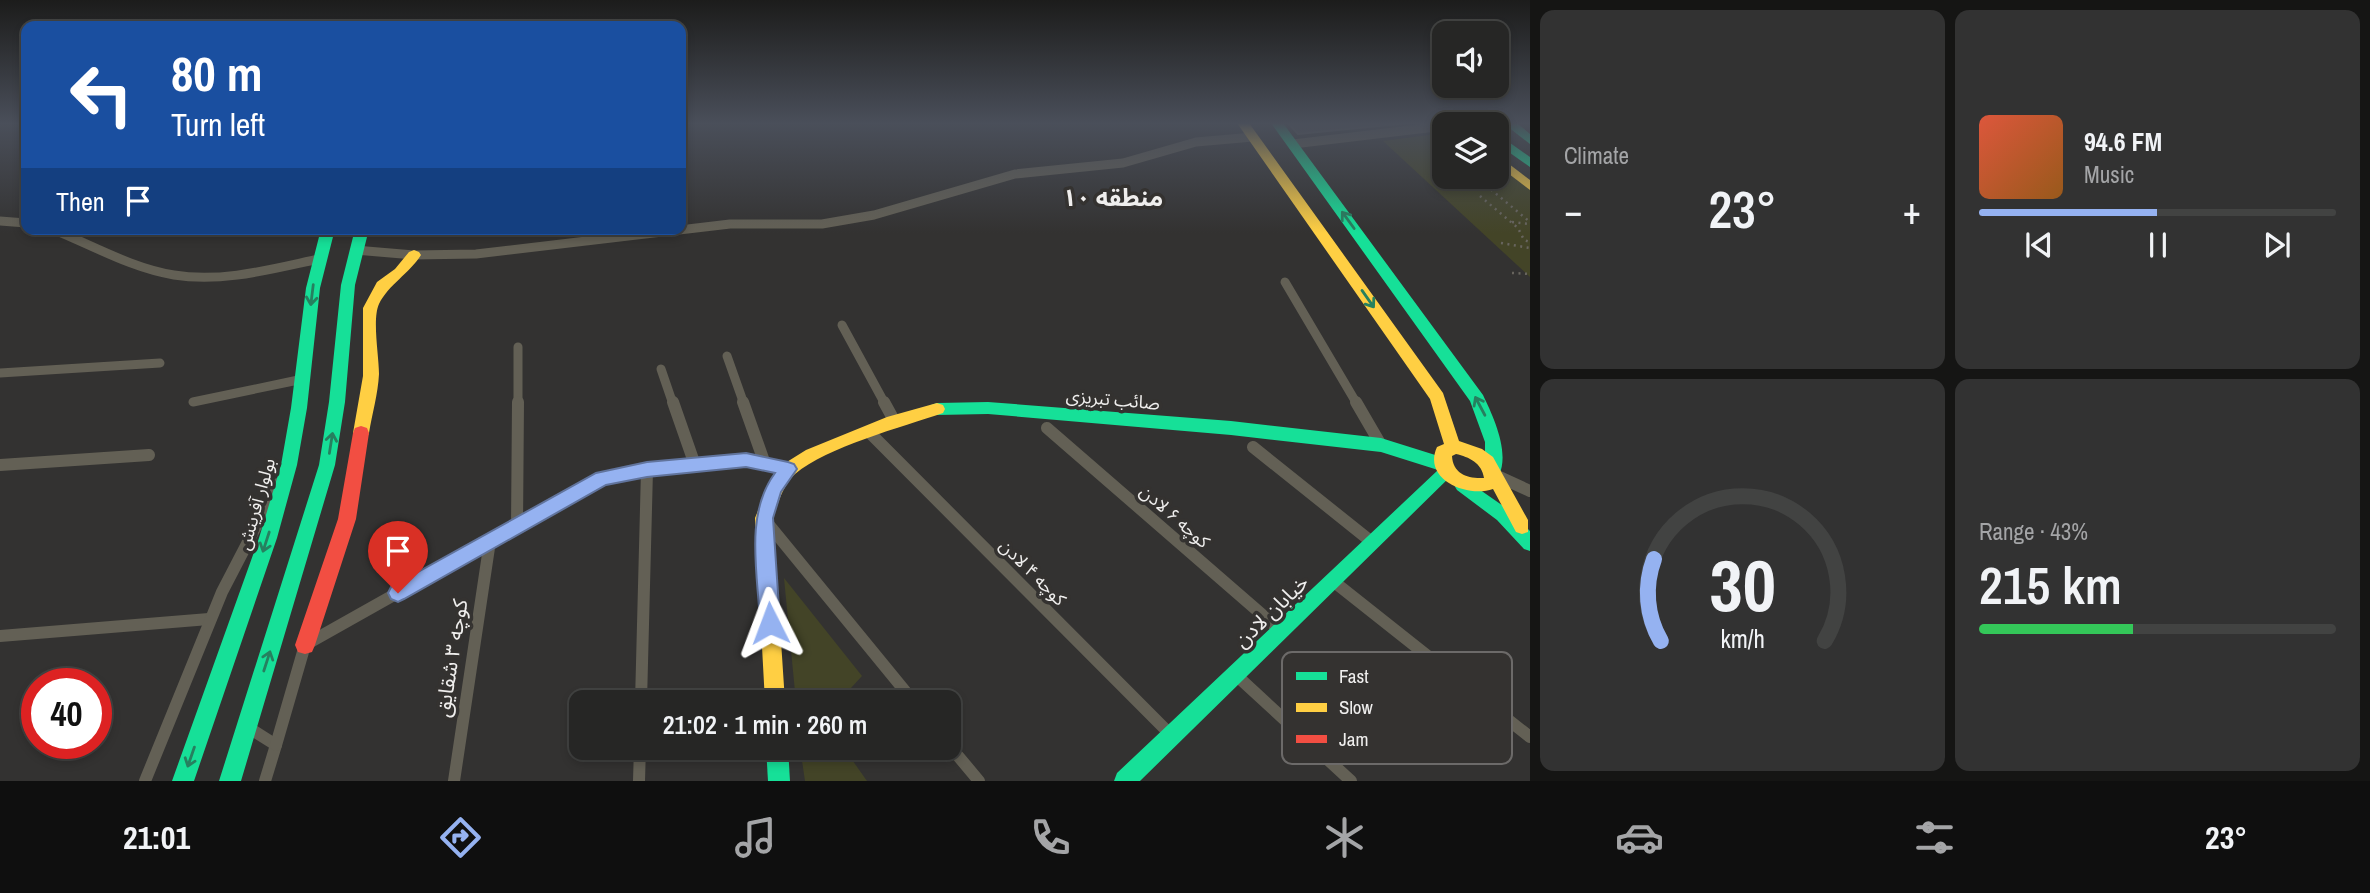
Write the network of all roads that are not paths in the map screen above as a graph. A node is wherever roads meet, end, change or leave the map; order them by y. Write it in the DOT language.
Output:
graph roads {
  1 [pos="1135,159"];
  2 [pos="1269,159"];
  3 [pos="1304,159"];
  4 [pos="1509,169"];
  5 [pos="1530,186"];
  6 [pos="0,221"];
  7 [pos="21,223"];
  8 [pos="686,229"];
  9 [pos="66,235"];
  10 [pos="326,235"];
  11 [pos="360,235"];
  12 [pos="637,235"];
  13 [pos="355,250"];
  14 [pos="414,255"];
  15 [pos="319,259"];
  16 [pos="1285,282"];
  17 [pos="842,325"];
  18 [pos="518,347"];
  19 [pos="727,356"];
  20 [pos="160,363"];
  21 [pos="661,369"];
  22 [pos="0,373"];
  23 [pos="303,379"];
  24 [pos="193,402"];
  25 [pos="895,422"];
  26 [pos="1047,428"];
  27 [pos="869,432"];
  28 [pos="1387,445"];
  29 [pos="1253,447"];
  30 [pos="149,455"];
  31 [pos="1448,462"];
  32 [pos="765,464"];
  33 [pos="0,465"];
  34 [pos="289,465"];
  35 [pos="695,465"];
  36 [pos="788,469"];
  37 [pos="647,470"];
  38 [pos="1494,474"];
  39 [pos="1530,492"];
  40 [pos="764,518"];
  41 [pos="517,526"];
  42 [pos="490,541"];
  43 [pos="1373,542"];
  44 [pos="1530,542"];
  45 [pos="1333,581"];
  46 [pos="209,619"];
  47 [pos="1281,631"];
  48 [pos="0,636"];
  49 [pos="305,645"];
  50 [pos="1423,652"];
  51 [pos="1236,675"];
  52 [pos="641,690"];
  53 [pos="774,690"];
  54 [pos="904,690"];
  55 [pos="1282,717"];
  56 [pos="1512,722"];
  57 [pos="246,726"];
  58 [pos="1172,736"];
  59 [pos="1530,737"];
  60 [pos="276,745"];
  61 [pos="640,760"];
  62 [pos="778,760"];
  63 [pos="961,760"];
  64 [pos="1333,764"];
  65 [pos="145,781"];
  66 [pos="183,781"];
  67 [pos="230,781"];
  68 [pos="265,781"];
  69 [pos="454,781"];
  70 [pos="639,781"];
  71 [pos="779,781"];
  72 [pos="979,781"];
  73 [pos="1125,781"];
  74 [pos="1351,781"];
  1 -- 8 [label="street"];
  2 -- 31 [label="main road, one-way"];
  38 -- 3 [label="main road, one-way"];
  4 -- 5 [label="main road"];
  6 -- 7 [label="street"];
  9 -- 15 [label="street"];
  10 -- 15 [label="main road, بولوار آفرینش"];
  11 -- 13 [label="main road"];
  12 -- 14 [label="street"];
  13 -- 14 [label="street"];
  57 -- 13 [label="main road, one-way"];
  14 -- 49 [label="main road"];
  15 -- 23 [label="main road, بولوار آفرینش, one-way"];
  16 -- 28 [label="street"];
  17 -- 25 [label="street"];
  18 -- 41 [label="street"];
  19 -- 32 [label="street"];
  20 -- 22 [label="street"];
  21 -- 35 [label="street"];
  23 -- 24 [label="street"];
  23 -- 34 [label="main road, بولوار آفرینش"];
  25 -- 27 [label="main road, صائب تبریزی"];
  25 -- 28 [label="main road, صائب تبریزی"];
  26 -- 47 [label="street, کوچه ۶ لادن"];
  27 -- 36 [label="main road, صائب تبریزی"];
  27 -- 58 [label="street, کوچه ۴ لادن"];
  28 -- 31 [label="main road, صائب تبریزی"];
  29 -- 43 [label="street"];
  30 -- 33 [label="street"];
  31 -- 38 [label="main road"];
  31 -- 38 [label="main road"];
  31 -- 43 [label="main road, خیابان لادن"];
  31 -- 44 [label="main road"];
  32 -- 35 [label="street"];
  32 -- 36 [label="street"];
  34 -- 46 [label="street"];
  34 -- 66 [label="main road, بولوار آفرینش, one-way"];
  35 -- 37 [label="street"];
  36 -- 40 [label="main road"];
  37 -- 41 [label="street"];
  37 -- 52 [label="street"];
  38 -- 39 [label="street"];
  38 -- 44 [label="main road"];
  40 -- 53 [label="main road"];
  40 -- 54 [label="street"];
  41 -- 42 [label="street"];
  42 -- 49 [label="street"];
  42 -- 69 [label="street, کوچه ۳ شقایق"];
  43 -- 45 [label="main road, خیابان لادن"];
  45 -- 47 [label="main road, خیابان لادن"];
  45 -- 50 [label="street"];
  46 -- 48 [label="street"];
  46 -- 65 [label="street"];
  47 -- 51 [label="main road, خیابان لادن"];
  49 -- 60 [label="street"];
  51 -- 55 [label="street"];
  51 -- 58 [label="main road, خیابان لادن"];
  56 -- 59 [label="street"];
  57 -- 60 [label="street"];
  57 -- 67 [label="main road"];
  58 -- 73 [label="main road, خیابان لادن"];
  60 -- 68 [label="street"];
  61 -- 70 [label="street"];
  62 -- 71 [label="main road"];
  63 -- 72 [label="street"];
  64 -- 74 [label="street"];
}
